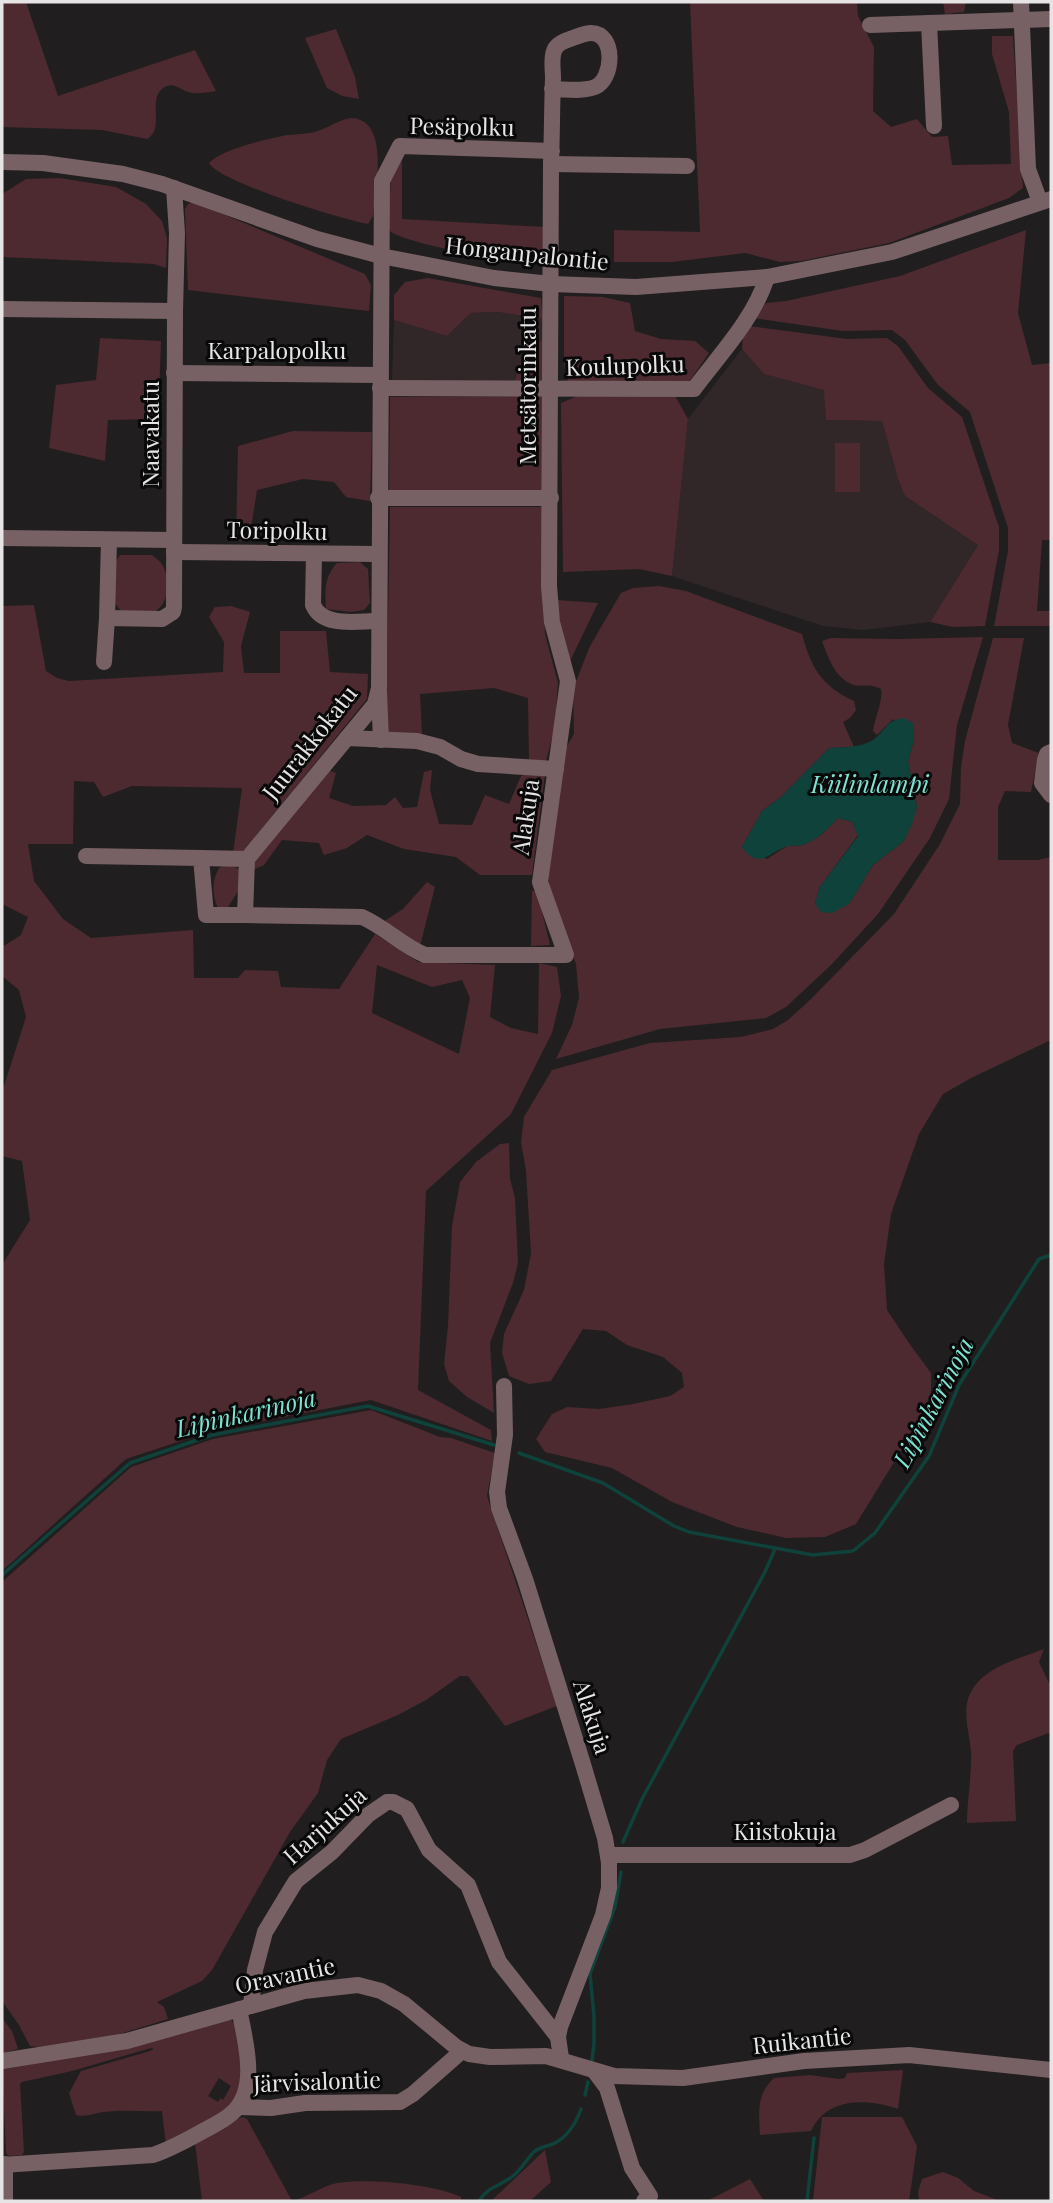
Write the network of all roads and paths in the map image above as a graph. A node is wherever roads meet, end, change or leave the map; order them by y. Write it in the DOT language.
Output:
graph roads {
  1 [pos="1021,2"];
  2 [pos="1021,19"];
  3 [pos="1051,19"];
  4 [pos="929,23"];
  5 [pos="870,25"];
  6 [pos="552,89"];
  7 [pos="934,126"];
  8 [pos="552,157"];
  9 [pos="2,162"];
  10 [pos="687,166"];
  11 [pos="174,188"];
  12 [pos="1046,200"];
  13 [pos="381,256"];
  14 [pos="767,277"];
  15 [pos="551,284"];
  16 [pos="2,309"];
  17 [pos="174,311"];
  18 [pos="174,373"];
  19 [pos="380,382"];
  20 [pos="550,391"];
  21 [pos="378,498"];
  22 [pos="551,498"];
  23 [pos="2,538"];
  24 [pos="109,540"];
  25 [pos="174,546"];
  26 [pos="314,554"];
  27 [pos="378,554"];
  28 [pos="107,618"];
  29 [pos="378,621"];
  30 [pos="104,662"];
  31 [pos="568,681"];
  32 [pos="379,688"];
  33 [pos="347,738"];
  34 [pos="381,740"];
  35 [pos="1051,752"];
  36 [pos="556,769"];
  37 [pos="1051,795"];
  38 [pos="86,856"];
  39 [pos="201,858"];
  40 [pos="247,859"];
  41 [pos="245,915"];
  42 [pos="504,1386"];
  43 [pos="951,1805"];
  44 [pos="608,1854"];
  45 [pos="245,2007"];
  46 [pos="558,2037"];
  47 [pos="462,2051"];
  48 [pos="561,2058"];
  49 [pos="2,2061"];
  50 [pos="1051,2070"];
  51 [pos="596,2072"];
  52 [pos="238,2107"];
  53 [pos="3,2164"];
  54 [pos="647,2199"];
  55 [pos="5,2201"];
  1 -- 2 [label="street"];
  2 -- 3 [label="street"];
  2 -- 4 [label="street"];
  2 -- 12 [label="street"];
  4 -- 5 [label="street"];
  4 -- 7 [label="street"];
  6 -- 8 [label="street, Metsätorinkatu"];
  8 -- 10 [label="street"];
  8 -- 13 [label="street, Pesäpolku"];
  8 -- 15 [label="street, Metsätorinkatu"];
  9 -- 11 [label="street, Honganpalontie"];
  11 -- 13 [label="street, Honganpalontie"];
  11 -- 17 [label="street, Naavakatu"];
  12 -- 14 [label="street, Honganpalontie"];
  13 -- 15 [label="street, Honganpalontie"];
  13 -- 19 [label="street, Juurakkokatu"];
  14 -- 15 [label="street, Honganpalontie"];
  14 -- 20 [label="street, Koulupolku"];
  15 -- 20 [label="street, Metsätorinkatu"];
  16 -- 17 [label="street"];
  17 -- 18 [label="street, Naavakatu"];
  18 -- 19 [label="street, Karpalopolku"];
  18 -- 25 [label="street, Naavakatu"];
  19 -- 20 [label="street, Karpalopolku"];
  19 -- 21 [label="street, Juurakkokatu"];
  20 -- 22 [label="street, Metsätorinkatu"];
  21 -- 22 [label="street"];
  21 -- 27 [label="street, Juurakkokatu"];
  22 -- 31 [label="street, Metsätorinkatu"];
  23 -- 24 [label="street, Toripolku"];
  24 -- 25 [label="street, Toripolku"];
  24 -- 28 [label="street"];
  25 -- 26 [label="street, Toripolku"];
  25 -- 28 [label="street, Naavakatu"];
  26 -- 27 [label="street, Toripolku"];
  26 -- 29 [label="street"];
  27 -- 29 [label="street, Juurakkokatu"];
  28 -- 30 [label="street"];
  29 -- 32 [label="street, Juurakkokatu"];
  31 -- 36 [label="street, Alakuja"];
  32 -- 33 [label="street, Juurakkokatu"];
  32 -- 34 [label="street"];
  33 -- 34 [label="street"];
  33 -- 40 [label="street, Juurakkokatu"];
  34 -- 36 [label="street"];
  35 -- 37 [label="street"];
  36 -- 41 [label="street, Alakuja"];
  38 -- 39 [label="street"];
  39 -- 40 [label="street"];
  39 -- 41 [label="street"];
  40 -- 41 [label="street"];
  42 -- 44 [label="street, Alakuja"];
  43 -- 44 [label="street, Kiistokuja"];
  44 -- 46 [label="street, Alakuja"];
  45 -- 46 [label="street, Harjukuja"];
  45 -- 47 [label="street, Oravantie"];
  45 -- 49 [label="street, Oravantie"];
  45 -- 52 [label="street, Järvisalontie"];
  46 -- 48 [label="street, Alakuja"];
  47 -- 48 [label="street"];
  47 -- 52 [label="street, Järvisalontie"];
  48 -- 51 [label="street, Ruikantie"];
  50 -- 51 [label="street, Ruikantie"];
  51 -- 54 [label="street"];
  52 -- 53 [label="street, Järvisalontie"];
  53 -- 55 [label="street"];
}
